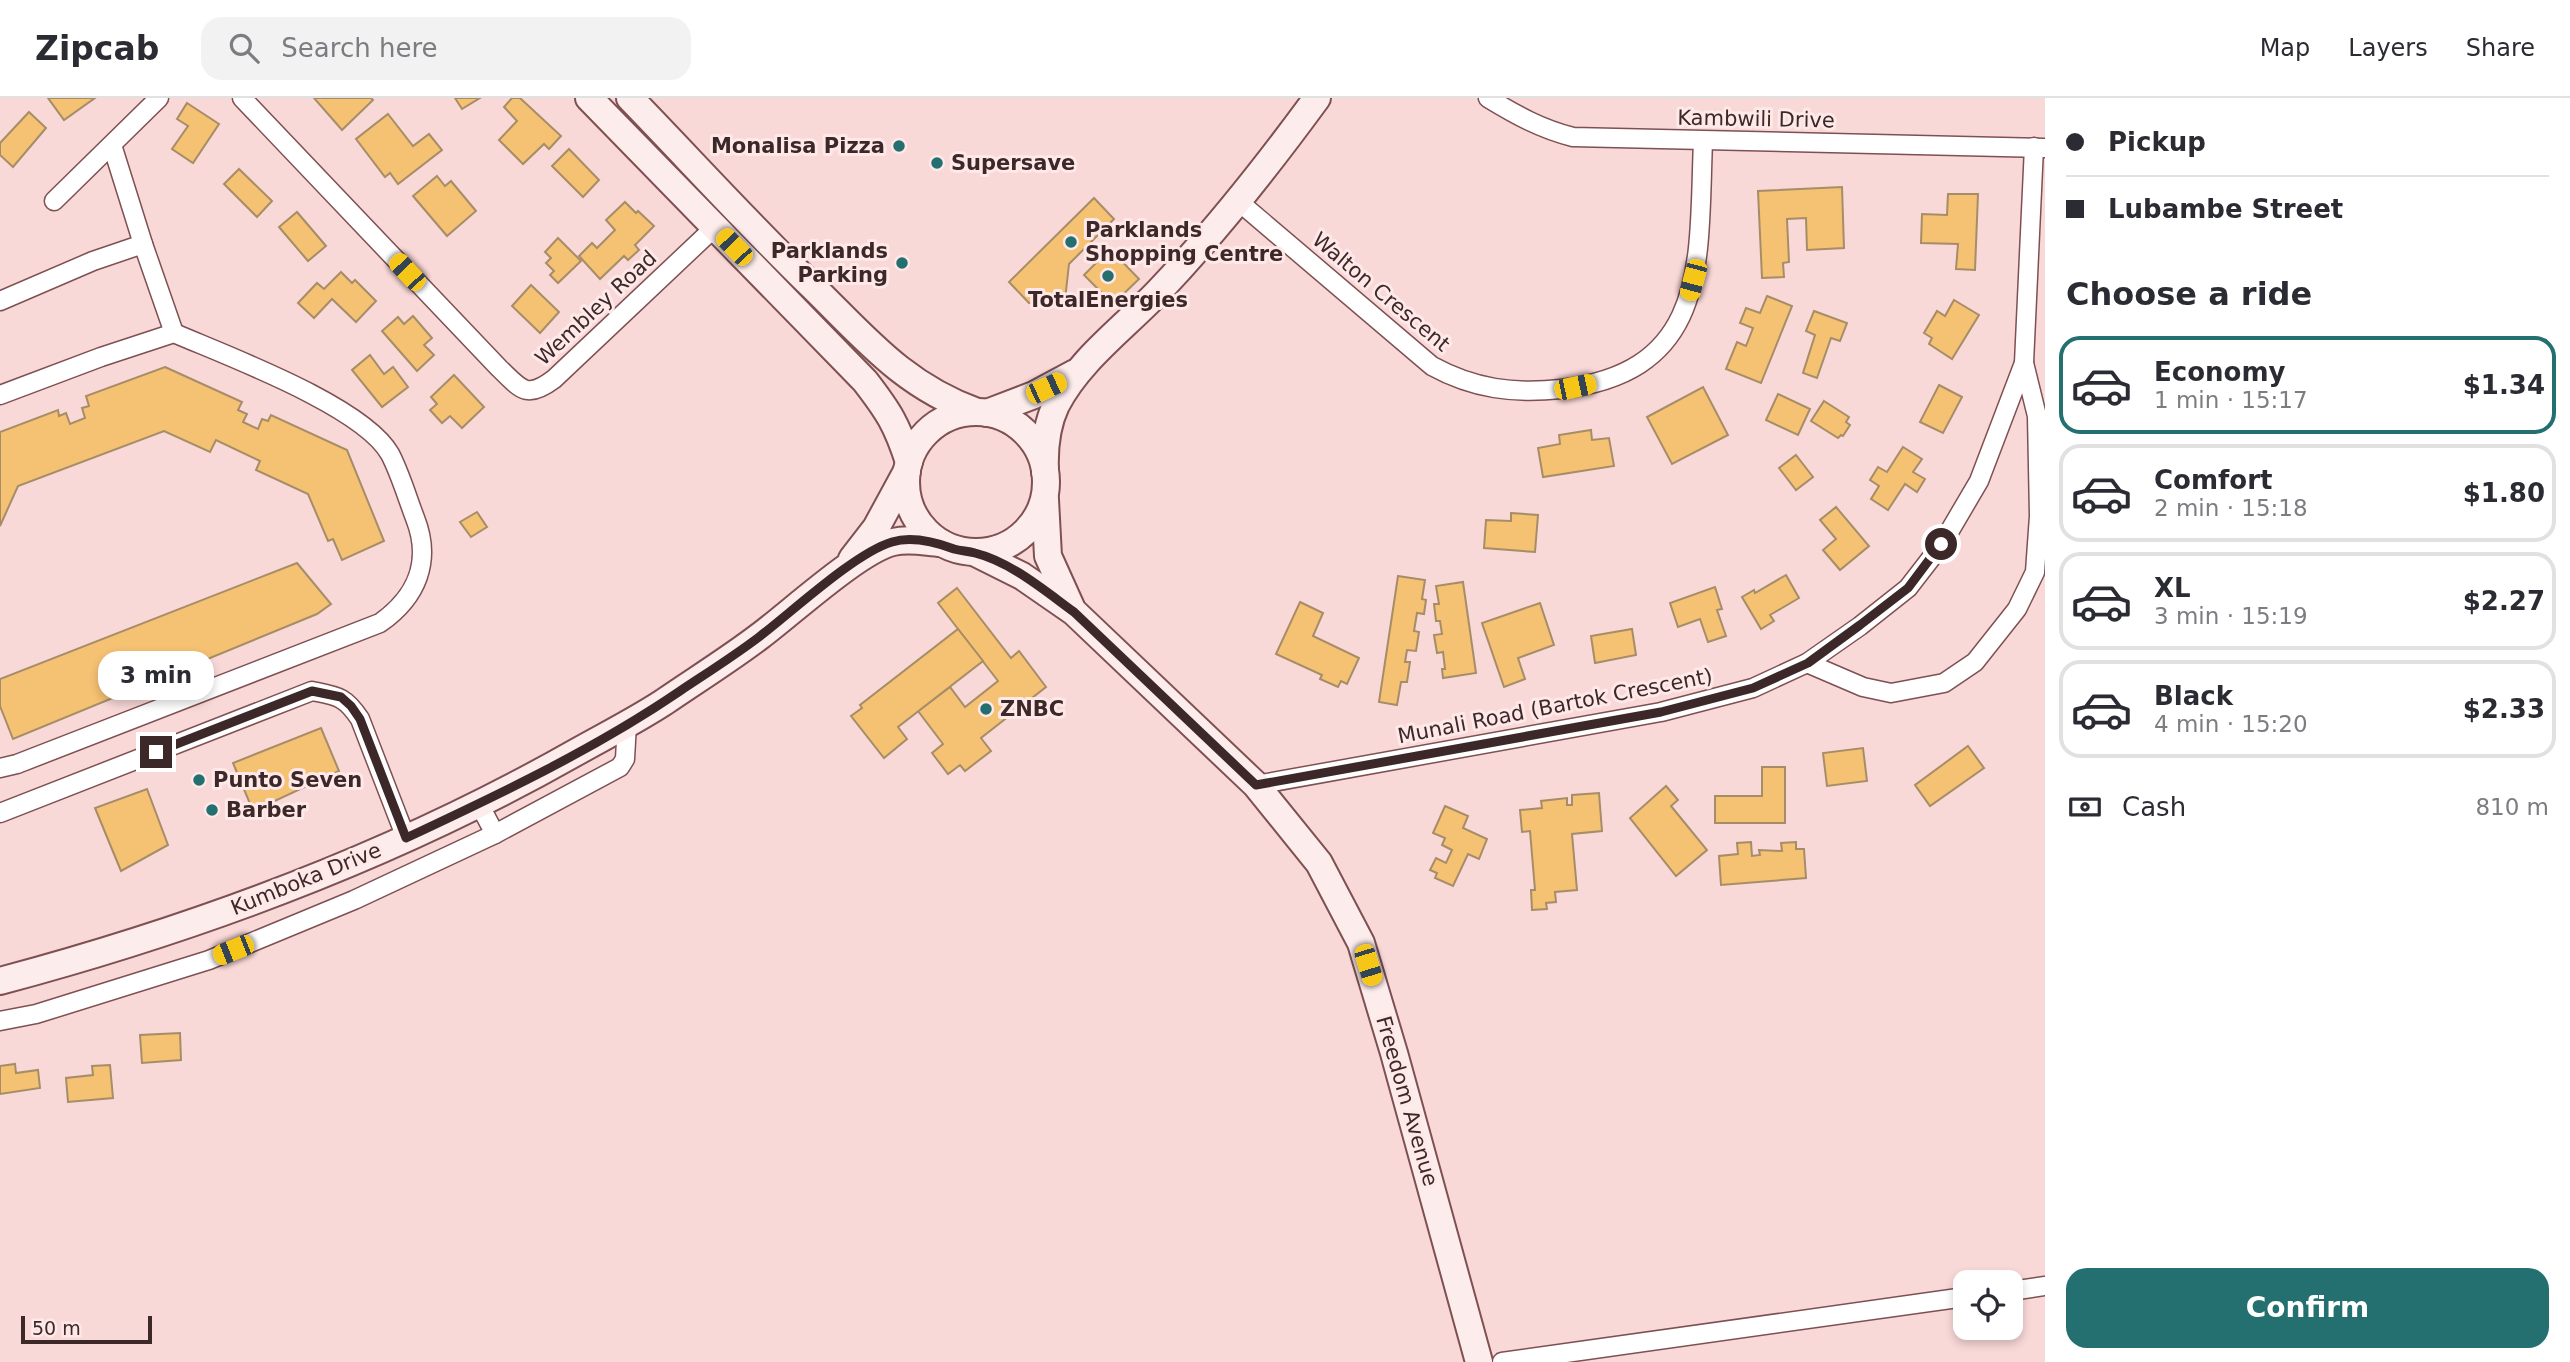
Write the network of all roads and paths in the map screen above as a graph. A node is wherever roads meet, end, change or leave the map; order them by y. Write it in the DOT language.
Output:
graph roads {
  1 [pos="159,98"];
  2 [pos="242,98"];
  3 [pos="630,98"];
  4 [pos="1488,98"];
  5 [pos="1307,102"];
  6 [pos="594,103"];
  7 [pos="1703,141"];
  8 [pos="112,145"];
  9 [pos="2039,148"];
  10 [pos="694,165"];
  11 [pos="54,201"];
  12 [pos="1238,201"];
  13 [pos="715,227"];
  14 [pos="143,244"];
  15 [pos="0,301"];
  16 [pos="174,333"];
  17 [pos="2024,363"];
  18 [pos="1082,368"];
  19 [pos="0,395"];
  20 [pos="982,412"];
  21 [pos="908,467"];
  22 [pos="1045,483"];
  23 [pos="941,543"];
  24 [pos="976,553"];
  25 [pos="840,574"];
  26 [pos="1074,612"];
  27 [pos="1808,663"];
  28 [pos="627,723"];
  29 [pos="0,768"];
  30 [pos="1256,785"];
  31 [pos="479,804"];
  32 [pos="0,813"];
  33 [pos="495,834"];
  34 [pos="406,838"];
  35 [pos="0,980"];
  36 [pos="0,1021"];
  37 [pos="2045,1286"];
  38 [pos="2023,1289"];
  39 [pos="1953,1299"];
  40 [pos="1479,1362"];
  41 [pos="1502,1362"];
  1 -- 8 [label="street"];
  2 -- 13 [label="street, Wembley Road"];
  3 -- 10 [label="main road"];
  4 -- 7 [label="street, Kambwili Drive"];
  5 -- 12 [label="main road"];
  6 -- 10 [label="main road"];
  6 -- 13 [label="main road"];
  7 -- 9 [label="street, Kambwili Drive"];
  7 -- 12 [label="street, Walton Crescent"];
  8 -- 11 [label="street"];
  8 -- 14 [label="street"];
  9 -- 17 [label="street, Munali Road (Bartok Crescent)"];
  10 -- 20 [label="main road"];
  12 -- 18 [label="main road"];
  13 -- 21 [label="main road"];
  14 -- 15 [label="street"];
  14 -- 16 [label="street"];
  16 -- 19 [label="street"];
  16 -- 29 [label="street"];
  17 -- 27 [label="street, Munali Road (Bartok Crescent)"];
  17 -- 27 [label="street"];
  18 -- 20 [label="main road"];
  18 -- 22 [label="main road, Freedom Avenue"];
  20 -- 21 [label="main road"];
  20 -- 22 [label="main road"];
  21 -- 23 [label="main road"];
  21 -- 25 [label="main road, Kumboka Drive"];
  22 -- 24 [label="main road"];
  22 -- 26 [label="main road, Freedom Avenue"];
  23 -- 24 [label="main road"];
  23 -- 25 [label="main road, Kumboka Drive"];
  24 -- 26 [label="main road, Freedom Avenue"];
  25 -- 28 [label="main road, Kumboka Drive"];
  26 -- 30 [label="main road, Freedom Avenue"];
  27 -- 30 [label="street, Munali Road (Bartok Crescent)"];
  28 -- 31 [label="main road, Kumboka Drive"];
  28 -- 33 [label="street"];
  30 -- 40 [label="main road, Freedom Avenue"];
  31 -- 33 [label="street"];
  31 -- 34 [label="main road, Kumboka Drive"];
  32 -- 34 [label="street"];
  33 -- 36 [label="street"];
  34 -- 35 [label="main road, Kumboka Drive"];
  37 -- 38 [label="street"];
  39 -- 41 [label="street"];
}
